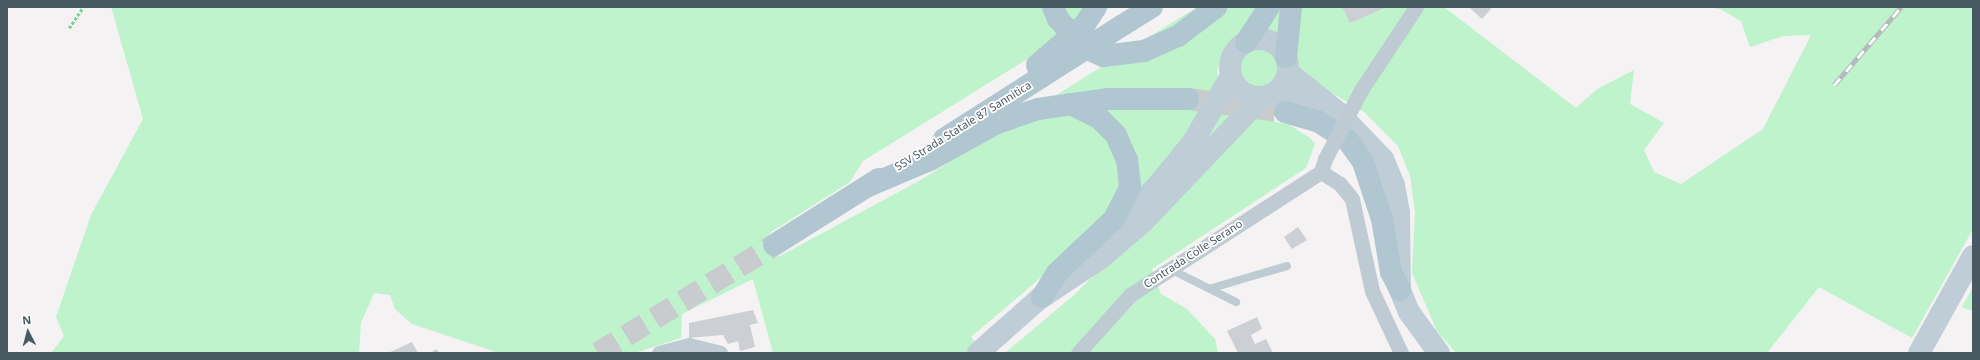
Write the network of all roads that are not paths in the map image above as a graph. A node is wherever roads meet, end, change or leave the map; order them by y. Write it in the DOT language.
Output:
graph roads {
  1 [pos="1053,7"];
  2 [pos="1096,7"];
  3 [pos="1152,7"];
  4 [pos="1216,7"];
  5 [pos="1269,7"];
  6 [pos="1291,7"];
  7 [pos="1416,7"];
  8 [pos="1246,42"];
  9 [pos="1287,65"];
  10 [pos="1230,76"];
  11 [pos="1266,96"];
  12 [pos="1188,99"];
  13 [pos="1070,104"];
  14 [pos="1285,112"];
  15 [pos="1339,113"];
  16 [pos="944,139"];
  17 [pos="1323,165"];
  18 [pos="868,186"];
  19 [pos="774,246"];
  20 [pos="1973,256"];
  21 [pos="1287,266"];
  22 [pos="1170,268"];
  23 [pos="1212,288"];
  24 [pos="1400,290"];
  25 [pos="1042,297"];
  26 [pos="1236,302"];
  27 [pos="659,353"];
  28 [pos="720,353"];
  29 [pos="978,353"];
  30 [pos="1078,353"];
  31 [pos="1401,353"];
  32 [pos="1439,353"];
  33 [pos="1919,353"];
  1 -- 4 [label="main road"];
  2 -- 16 [label="main road, bridge"];
  3 -- 16 [label="main road, SSV Strada Statale 87 Sannitica, bridge"];
  5 -- 8 [label="main road"];
  6 -- 9 [label="main road"];
  7 -- 17 [label="street, Contrada Colle Serano, bridge"];
  8 -- 9 [label="main road"];
  8 -- 10 [label="main road"];
  9 -- 11 [label="main road"];
  9 -- 15 [label="main road"];
  10 -- 11 [label="main road"];
  10 -- 25 [label="main road"];
  11 -- 15 [label="main road"];
  11 -- 25 [label="main road"];
  12 -- 13 [label="main road"];
  13 -- 18 [label="main road"];
  13 -- 25 [label="main road"];
  14 -- 24 [label="main road"];
  15 -- 24 [label="main road"];
  16 -- 18 [label="main road, SSV Strada Statale 87 Sannitica"];
  17 -- 22 [label="street, Contrada Colle Serano"];
  17 -- 31 [label="street"];
  18 -- 19 [label="main road, SSV Strada Statale 87 Sannitica"];
  20 -- 33 [label="main road"];
  21 -- 23 [label="lane"];
  22 -- 23 [label="lane"];
  22 -- 30 [label="street, Contrada Colle Serano"];
  23 -- 26 [label="lane"];
  24 -- 32 [label="main road"];
  25 -- 29 [label="main road"];
  27 -- 28 [label="street"];
}
